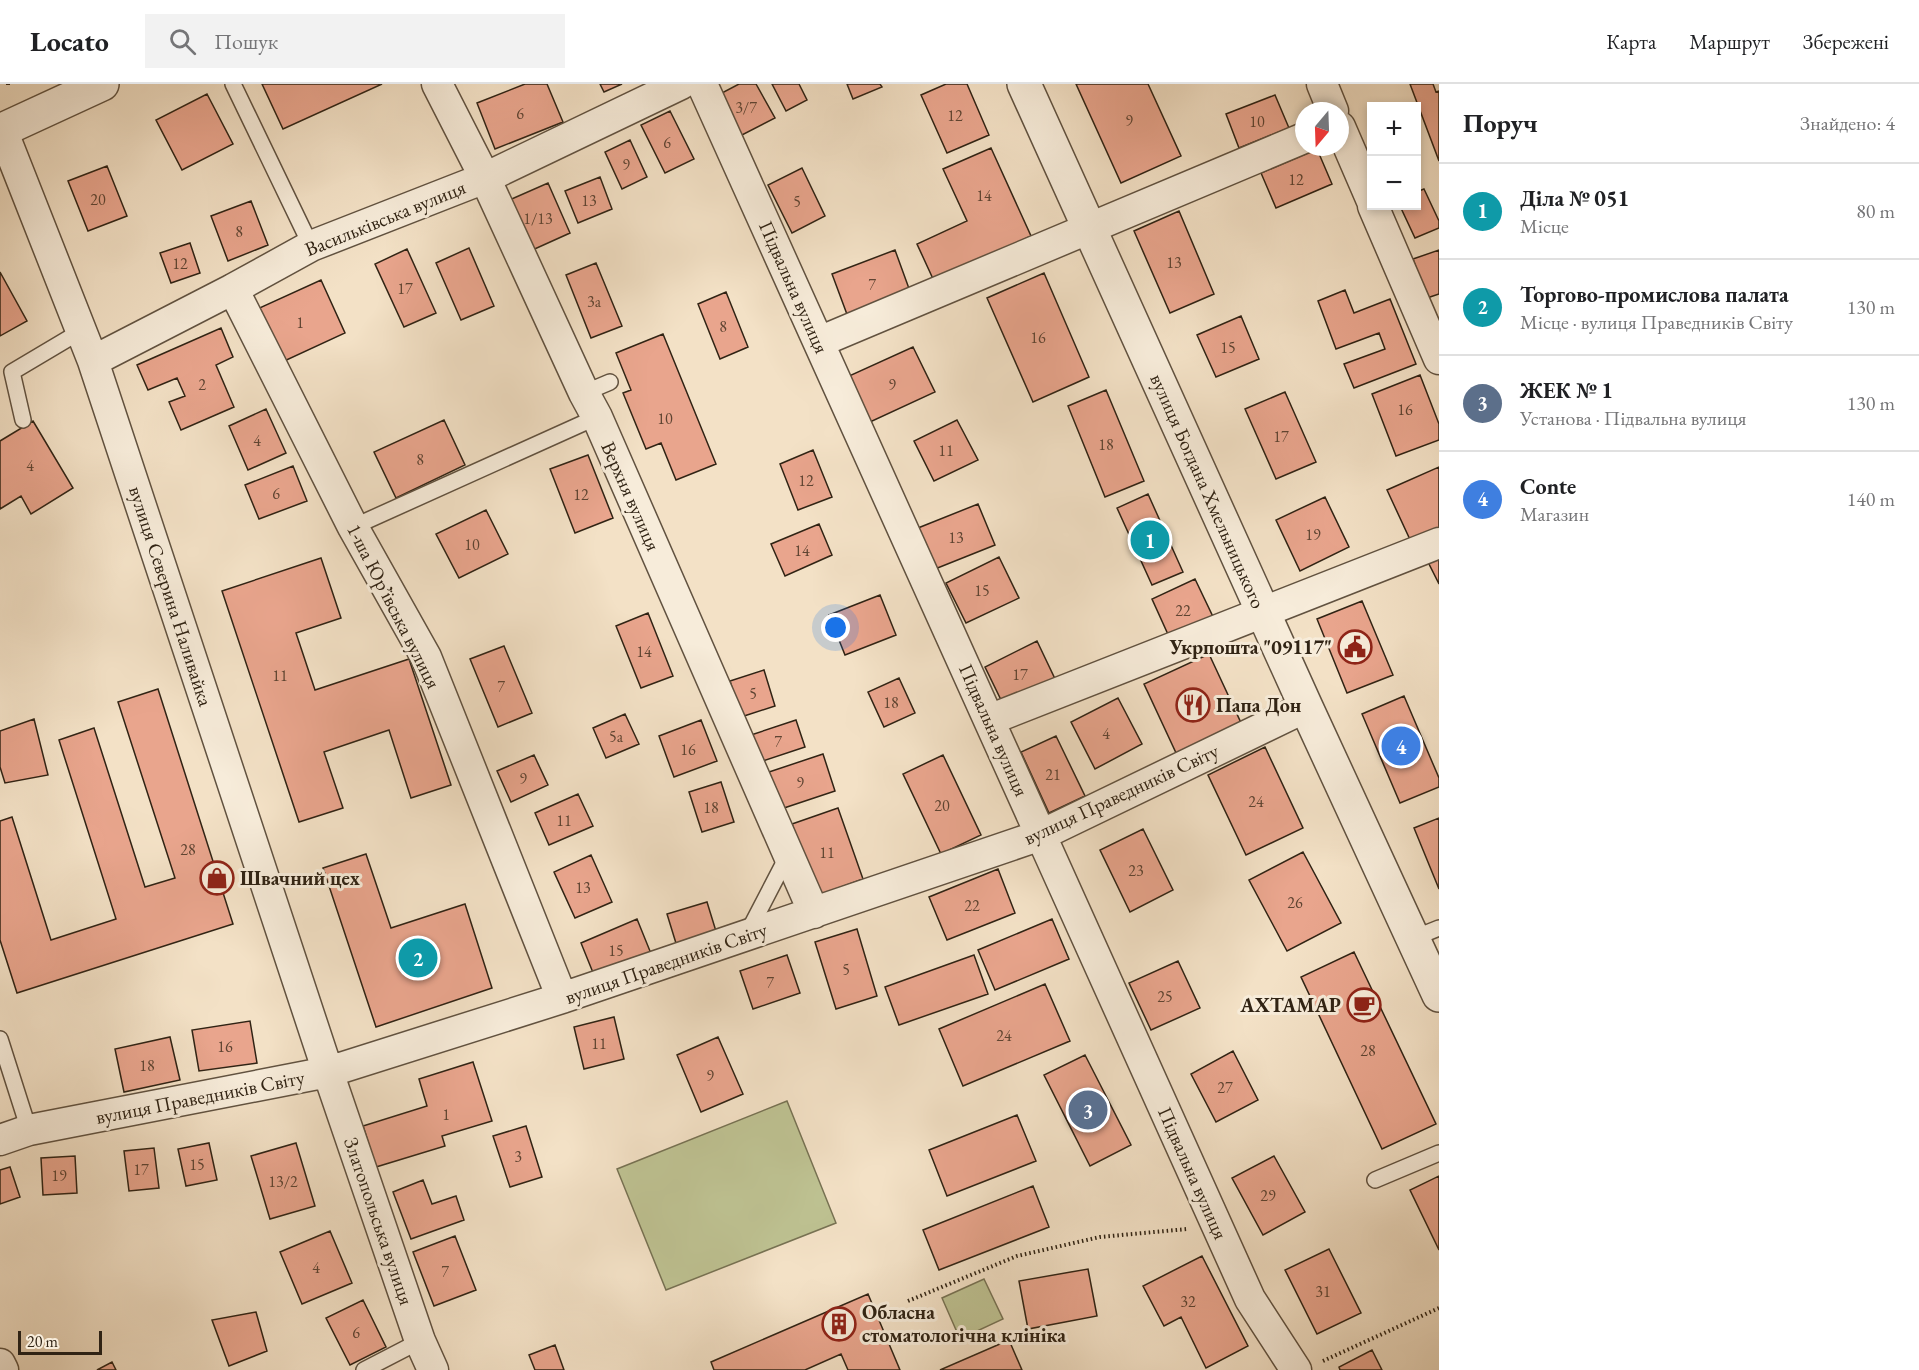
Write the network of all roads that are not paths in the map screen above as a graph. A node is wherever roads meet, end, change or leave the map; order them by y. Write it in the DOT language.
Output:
graph roads {
  1 [pos="102,84"];
  2 [pos="233,84"];
  3 [pos="437,84"];
  4 [pos="681,84"];
  5 [pos="702,84"];
  6 [pos="1024,84"];
  7 [pos="1322,84"];
  8 [pos="1329,102"];
  9 [pos="1,129"];
  10 [pos="1295,142"];
  11 [pos="1349,148"];
  12 [pos="485,178"];
  13 [pos="1367,191"];
  14 [pos="1375,210"];
  15 [pos="1089,228"];
  16 [pos="311,246"];
  17 [pos="233,289"];
  18 [pos="1433,327"];
  19 [pos="81,331"];
  20 [pos="819,342"];
  21 [pos="1439,359"];
  22 [pos="93,361"];
  23 [pos="597,397"];
  24 [pos="23,420"];
  25 [pos="353,527"];
  26 [pos="1439,543"];
  27 [pos="1263,612"];
  28 [pos="1306,707"];
  29 [pos="989,720"];
  30 [pos="1041,835"];
  31 [pos="788,855"];
  32 [pos="814,913"];
  33 [pos="1426,933"];
  34 [pos="746,936"];
  35 [pos="1439,994"];
  36 [pos="562,999"];
  37 [pos="0,1039"];
  38 [pos="328,1072"];
  39 [pos="29,1130"];
  40 [pos="0,1140"];
  41 [pos="1439,1154"];
  42 [pos="1375,1180"];
  43 [pos="420,1341"];
  44 [pos="0,1364"];
  45 [pos="1305,1368"];
  46 [pos="3,1370"];
  47 [pos="364,1370"];
  48 [pos="433,1370"];
  1 -- 9 [label="street"];
  2 -- 16 [label="lane"];
  3 -- 12 [label="street, Верхня вулиця"];
  4 -- 12 [label="street, Васильківська вулиця"];
  5 -- 20 [label="street, Підвальна вулиця"];
  6 -- 15 [label="street, вулиця Богдана Хмельницького"];
  7 -- 8 [label="street"];
  9 -- 19 [label="street, вулиця Северина Наливайка"];
  10 -- 15 [label="street"];
  11 -- 13 [label="street"];
  12 -- 16 [label="street, Васильківська вулиця"];
  12 -- 23 [label="street, Верхня вулиця"];
  14 -- 18 [label="street"];
  15 -- 20 [label="street"];
  15 -- 27 [label="street, вулиця Богдана Хмельницького"];
  16 -- 17 [label="street, Васильківська вулиця"];
  17 -- 22 [label="street, Васильківська вулиця"];
  17 -- 25 [label="street, 1-ша Юрʼївська вулиця"];
  18 -- 21 [label="street"];
  19 -- 22 [label="street, вулиця Северина Наливайка"];
  19 -- 24 [label="lane"];
  20 -- 29 [label="street, Підвальна вулиця"];
  22 -- 38 [label="street, вулиця Северина Наливайка"];
  23 -- 25 [label="lane"];
  23 -- 31 [label="street, Верхня вулиця"];
  25 -- 36 [label="street, 1-ша Юрʼївська вулиця"];
  26 -- 27 [label="street"];
  27 -- 28 [label="street, вулиця Богдана Хмельницького"];
  27 -- 29 [label="street"];
  28 -- 30 [label="street, вулиця Праведників Світу"];
  28 -- 33 [label="street, вулиця Богдана Хмельницького"];
  29 -- 30 [label="street, Підвальна вулиця"];
  30 -- 32 [label="street, вулиця Праведників Світу"];
  30 -- 45 [label="street, Підвальна вулиця"];
  31 -- 32 [label="street, Верхня вулиця"];
  31 -- 34 [label="lane"];
  32 -- 34 [label="street, вулиця Праведників Світу"];
  33 -- 35 [label="street, вулиця Богдана Хмельницького"];
  34 -- 36 [label="street, вулиця Праведників Світу"];
  36 -- 38 [label="street, вулиця Праведників Світу"];
  37 -- 39 [label="lane"];
  38 -- 39 [label="street, вулиця Праведників Світу"];
  38 -- 43 [label="street, Златопольська вулиця"];
  39 -- 40 [label="street, вулиця Праведників Світу"];
  41 -- 42 [label="lane"];
  43 -- 47 [label="lane"];
  43 -- 48 [label="street, Златопольська вулиця"];
  44 -- 46 [label="street"];
}
